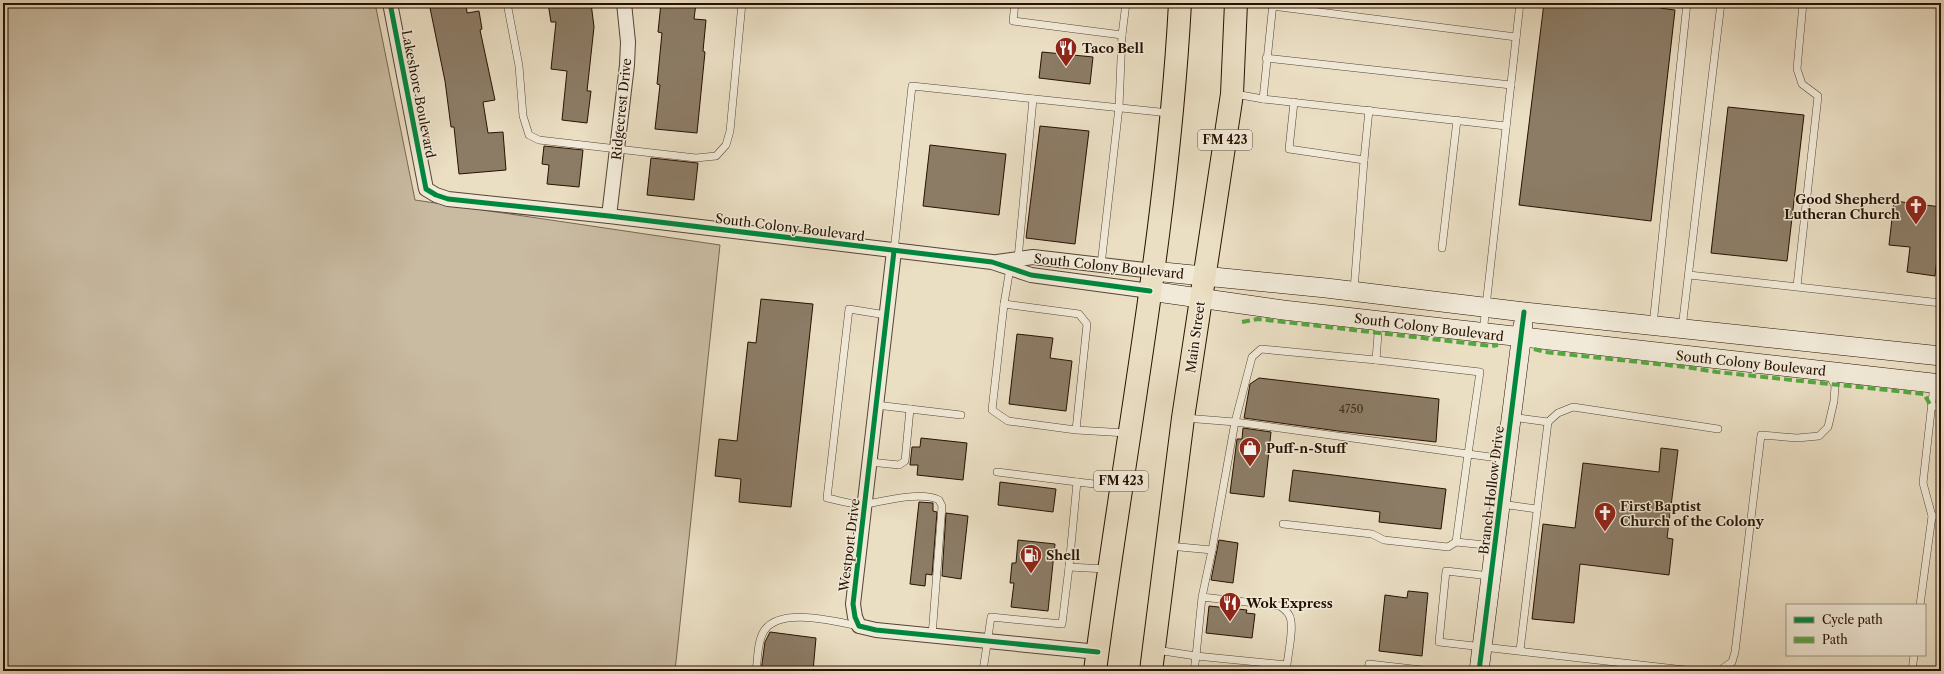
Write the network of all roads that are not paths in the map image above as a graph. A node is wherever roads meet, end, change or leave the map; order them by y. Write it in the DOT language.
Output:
graph roads {
  1 [pos="390,3"];
  2 [pos="507,3"];
  3 [pos="624,3"];
  4 [pos="742,3"];
  5 [pos="1015,3"];
  6 [pos="1126,3"];
  7 [pos="1236,3"];
  8 [pos="1520,3"];
  9 [pos="1687,3"];
  10 [pos="1720,3"];
  11 [pos="1803,3"];
  12 [pos="1174,4"];
  13 [pos="1273,4"];
  14 [pos="1122,35"];
  15 [pos="1516,37"];
  16 [pos="1266,58"];
  17 [pos="1511,85"];
  18 [pos="1232,94"];
  19 [pos="1033,99"];
  20 [pos="1263,99"];
  21 [pos="1294,102"];
  22 [pos="1119,107"];
  23 [pos="1369,110"];
  24 [pos="1171,113"];
  25 [pos="1457,120"];
  26 [pos="1506,126"];
  27 [pos="616,150"];
  28 [pos="1364,160"];
  29 [pos="426,189"];
  30 [pos="609,216"];
  31 [pos="1442,248"];
  32 [pos="894,251"];
  33 [pos="1014,264"];
  34 [pos="1101,265"];
  35 [pos="1688,275"];
  36 [pos="1205,276"];
  37 [pos="1152,281"];
  38 [pos="1797,286"];
  39 [pos="1354,291"];
  40 [pos="1201,298"];
  41 [pos="1941,303"];
  42 [pos="1004,304"];
  43 [pos="1486,307"];
  44 [pos="1524,312"];
  45 [pos="886,315"];
  46 [pos="1379,321"];
  47 [pos="1653,325"];
  48 [pos="1682,328"];
  49 [pos="1483,333"];
  50 [pos="1521,338"];
  51 [pos="1830,343"];
  52 [pos="1939,356"];
  53 [pos="1376,360"];
  54 [pos="1827,371"];
  55 [pos="1938,384"];
  56 [pos="876,405"];
  57 [pos="1931,406"];
  58 [pos="1941,407"];
  59 [pos="910,409"];
  60 [pos="962,415"];
  61 [pos="1511,417"];
  62 [pos="1183,418"];
  63 [pos="1235,422"];
  64 [pos="1548,422"];
  65 [pos="1718,429"];
  66 [pos="1076,430"];
  67 [pos="1129,433"];
  68 [pos="1468,454"];
  69 [pos="1506,459"];
  70 [pos="870,462"];
  71 [pos="997,472"];
  72 [pos="1077,482"];
  73 [pos="1120,487"];
  74 [pos="865,504"];
  75 [pos="1500,504"];
  76 [pos="1537,509"];
  77 [pos="1932,516"];
  78 [pos="1941,516"];
  79 [pos="1283,524"];
  80 [pos="1456,542"];
  81 [pos="1167,545"];
  82 [pos="1495,546"];
  83 [pos="1212,550"];
  84 [pos="1069,567"];
  85 [pos="1109,569"];
  86 [pos="1491,576"];
  87 [pos="1202,597"];
  88 [pos="1920,604"];
  89 [pos="859,626"];
  90 [pos="932,636"];
  91 [pos="987,641"];
  92 [pos="1482,647"];
  93 [pos="1154,649"];
  94 [pos="1520,650"];
  95 [pos="1196,656"];
  96 [pos="1914,656"];
  97 [pos="1096,661"];
  98 [pos="756,671"];
  99 [pos="983,671"];
  100 [pos="1151,671"];
  101 [pos="1194,671"];
  102 [pos="1368,671"];
  103 [pos="1431,671"];
  104 [pos="1479,671"];
  105 [pos="1694,671"];
  106 [pos="1719,671"];
  107 [pos="1912,671"];
  1 -- 29 [label="street, Lakeshore Boulevard"];
  2 -- 27 [label="lane"];
  3 -- 27 [label="street, Ridgecrest Drive"];
  4 -- 27 [label="lane"];
  5 -- 14 [label="lane"];
  6 -- 14 [label="lane"];
  7 -- 18 [label="main road, Main Street / FM 423"];
  8 -- 15 [label="lane"];
  9 -- 47 [label="lane"];
  10 -- 35 [label="lane"];
  11 -- 38 [label="lane"];
  12 -- 24 [label="main road, FM 423"];
  13 -- 15 [label="lane"];
  13 -- 16 [label="lane"];
  14 -- 22 [label="lane"];
  15 -- 17 [label="lane"];
  16 -- 17 [label="lane"];
  16 -- 20 [label="lane"];
  17 -- 26 [label="lane"];
  18 -- 20 [label="lane"];
  18 -- 36 [label="main road, Main Street / FM 423"];
  19 -- 22 [label="lane"];
  19 -- 32 [label="lane"];
  19 -- 33 [label="lane"];
  20 -- 21 [label="lane"];
  21 -- 23 [label="lane"];
  21 -- 28 [label="lane"];
  22 -- 24 [label="lane"];
  22 -- 34 [label="lane"];
  23 -- 25 [label="lane"];
  23 -- 28 [label="lane"];
  24 -- 37 [label="main road, FM 423"];
  25 -- 26 [label="lane"];
  25 -- 31 [label="lane"];
  26 -- 43 [label="lane"];
  27 -- 30 [label="street, Ridgecrest Drive"];
  28 -- 39 [label="lane"];
  29 -- 30 [label="street, South Colony Boulevard"];
  30 -- 32 [label="street, South Colony Boulevard"];
  32 -- 33 [label="street, South Colony Boulevard"];
  32 -- 45 [label="street, Westport Drive"];
  33 -- 34 [label="street, South Colony Boulevard"];
  33 -- 37 [label="street, South Colony Boulevard"];
  33 -- 42 [label="lane"];
  34 -- 37 [label="street, South Colony Boulevard"];
  35 -- 38 [label="lane"];
  35 -- 48 [label="lane"];
  36 -- 37 [label="main road, South Colony Boulevard"];
  36 -- 39 [label="main road, South Colony Boulevard"];
  36 -- 40 [label="main road, Main Street / FM 423"];
  37 -- 40 [label="main road, South Colony Boulevard"];
  37 -- 67 [label="main road, FM 423"];
  38 -- 41 [label="lane"];
  39 -- 43 [label="main road, South Colony Boulevard"];
  40 -- 46 [label="main road, South Colony Boulevard"];
  40 -- 62 [label="main road, Main Street / FM 423"];
  42 -- 66 [label="lane"];
  42 -- 66 [label="lane"];
  43 -- 44 [label="main road, South Colony Boulevard"];
  43 -- 49 [label="lane"];
  44 -- 47 [label="main road, South Colony Boulevard"];
  44 -- 50 [label="main road, Branch Hollow Drive"];
  45 -- 56 [label="street, Westport Drive"];
  45 -- 74 [label="lane"];
  46 -- 49 [label="main road, South Colony Boulevard"];
  46 -- 53 [label="lane"];
  47 -- 48 [label="main road, South Colony Boulevard"];
  48 -- 51 [label="main road, South Colony Boulevard"];
  49 -- 50 [label="main road, South Colony Boulevard"];
  50 -- 54 [label="main road, South Colony Boulevard"];
  50 -- 61 [label="main road, Branch Hollow Drive"];
  51 -- 52 [label="main road, South Colony Boulevard"];
  51 -- 54 [label="main road"];
  52 -- 55 [label="main road"];
  53 -- 63 [label="lane"];
  53 -- 68 [label="lane"];
  54 -- 55 [label="main road, South Colony Boulevard"];
  54 -- 106 [label="lane"];
  55 -- 57 [label="lane"];
  56 -- 59 [label="lane"];
  56 -- 70 [label="street, Westport Drive"];
  57 -- 58 [label="lane"];
  57 -- 77 [label="lane"];
  59 -- 60 [label="lane"];
  59 -- 70 [label="lane"];
  61 -- 64 [label="lane"];
  61 -- 69 [label="main road, Branch Hollow Drive"];
  62 -- 63 [label="lane"];
  62 -- 81 [label="main road, Main Street / FM 423"];
  63 -- 68 [label="lane"];
  63 -- 83 [label="lane"];
  64 -- 65 [label="lane"];
  64 -- 76 [label="lane"];
  66 -- 67 [label="lane"];
  67 -- 73 [label="main road, FM 423"];
  68 -- 69 [label="lane"];
  68 -- 80 [label="lane"];
  69 -- 75 [label="main road, Branch Hollow Drive"];
  70 -- 74 [label="street, Westport Drive"];
  71 -- 72 [label="lane"];
  72 -- 73 [label="lane"];
  72 -- 84 [label="lane"];
  73 -- 85 [label="main road, FM 423"];
  74 -- 89 [label="street, Westport Drive"];
  74 -- 90 [label="lane"];
  75 -- 76 [label="lane"];
  75 -- 82 [label="main road, Branch Hollow Drive"];
  76 -- 94 [label="lane"];
  77 -- 78 [label="lane"];
  77 -- 88 [label="lane"];
  79 -- 80 [label="lane"];
  80 -- 82 [label="lane"];
  81 -- 83 [label="lane"];
  81 -- 93 [label="main road, Main Street / FM 423"];
  82 -- 86 [label="main road, Branch Hollow Drive"];
  83 -- 87 [label="lane"];
  84 -- 85 [label="lane"];
  84 -- 91 [label="lane"];
  85 -- 97 [label="main road, FM 423"];
  86 -- 92 [label="main road, Branch Hollow Drive"];
  86 -- 92 [label="lane"];
  87 -- 95 [label="lane"];
  87 -- 95 [label="lane"];
  89 -- 90 [label="street"];
  89 -- 98 [label="lane"];
  90 -- 91 [label="street"];
  91 -- 97 [label="street"];
  91 -- 99 [label="lane"];
  92 -- 94 [label="lane"];
  92 -- 104 [label="main road, Branch Hollow Drive"];
  93 -- 95 [label="lane"];
  93 -- 100 [label="main road, Main Street / FM 423"];
  94 -- 105 [label="lane"];
  95 -- 101 [label="lane"];
  96 -- 107 [label="lane"];
  102 -- 103 [label="lane"];
}
